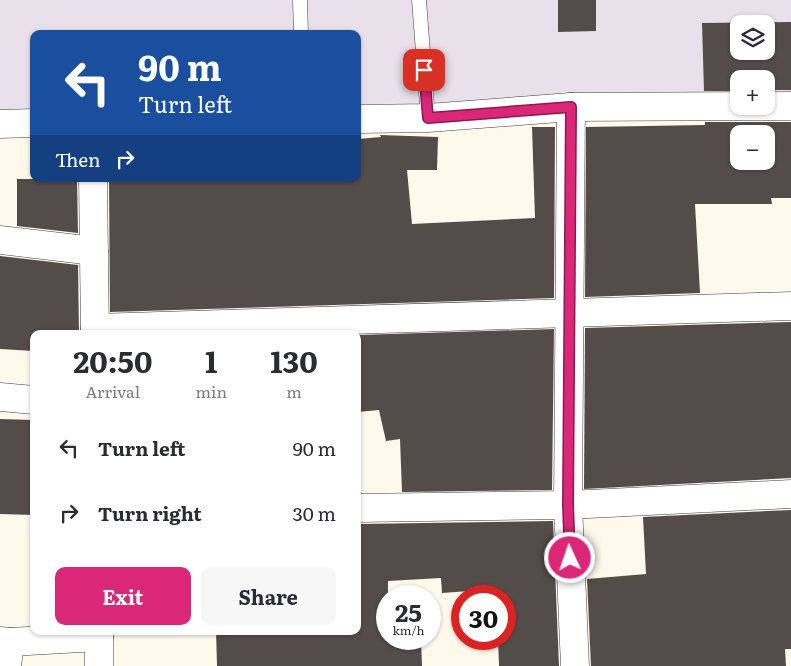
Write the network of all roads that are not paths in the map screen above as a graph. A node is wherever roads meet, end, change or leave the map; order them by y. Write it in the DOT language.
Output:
graph roads {
  1 [pos="300,0"];
  2 [pos="418,0"];
  3 [pos="301,30"];
  4 [pos="791,106"];
  5 [pos="571,107"];
  6 [pos="428,118"];
  7 [pos="361,119"];
  8 [pos="30,123"];
  9 [pos="0,124"];
  10 [pos="93,182"];
  11 [pos="0,240"];
  12 [pos="94,251"];
  13 [pos="791,306"];
  14 [pos="569,315"];
  15 [pos="95,330"];
  16 [pos="125,330"];
  17 [pos="0,397"];
  18 [pos="30,400"];
  19 [pos="791,494"];
  20 [pos="568,505"];
  21 [pos="361,508"];
  22 [pos="93,635"];
  23 [pos="99,635"];
  24 [pos="6,650"];
  25 [pos="99,666"];
  26 [pos="576,666"];
  1 -- 3 [label="lane"];
  2 -- 6 [label="lane"];
  4 -- 5 [label="street"];
  5 -- 6 [label="street"];
  5 -- 14 [label="street"];
  6 -- 7 [label="street"];
  8 -- 9 [label="street"];
  10 -- 12 [label="street"];
  11 -- 12 [label="street"];
  12 -- 15 [label="street"];
  13 -- 14 [label="street"];
  14 -- 16 [label="street"];
  14 -- 20 [label="street"];
  17 -- 18 [label="street"];
  19 -- 20 [label="street"];
  20 -- 21 [label="street"];
  20 -- 26 [label="street"];
  22 -- 24 [label="street"];
  23 -- 25 [label="street"];
}
